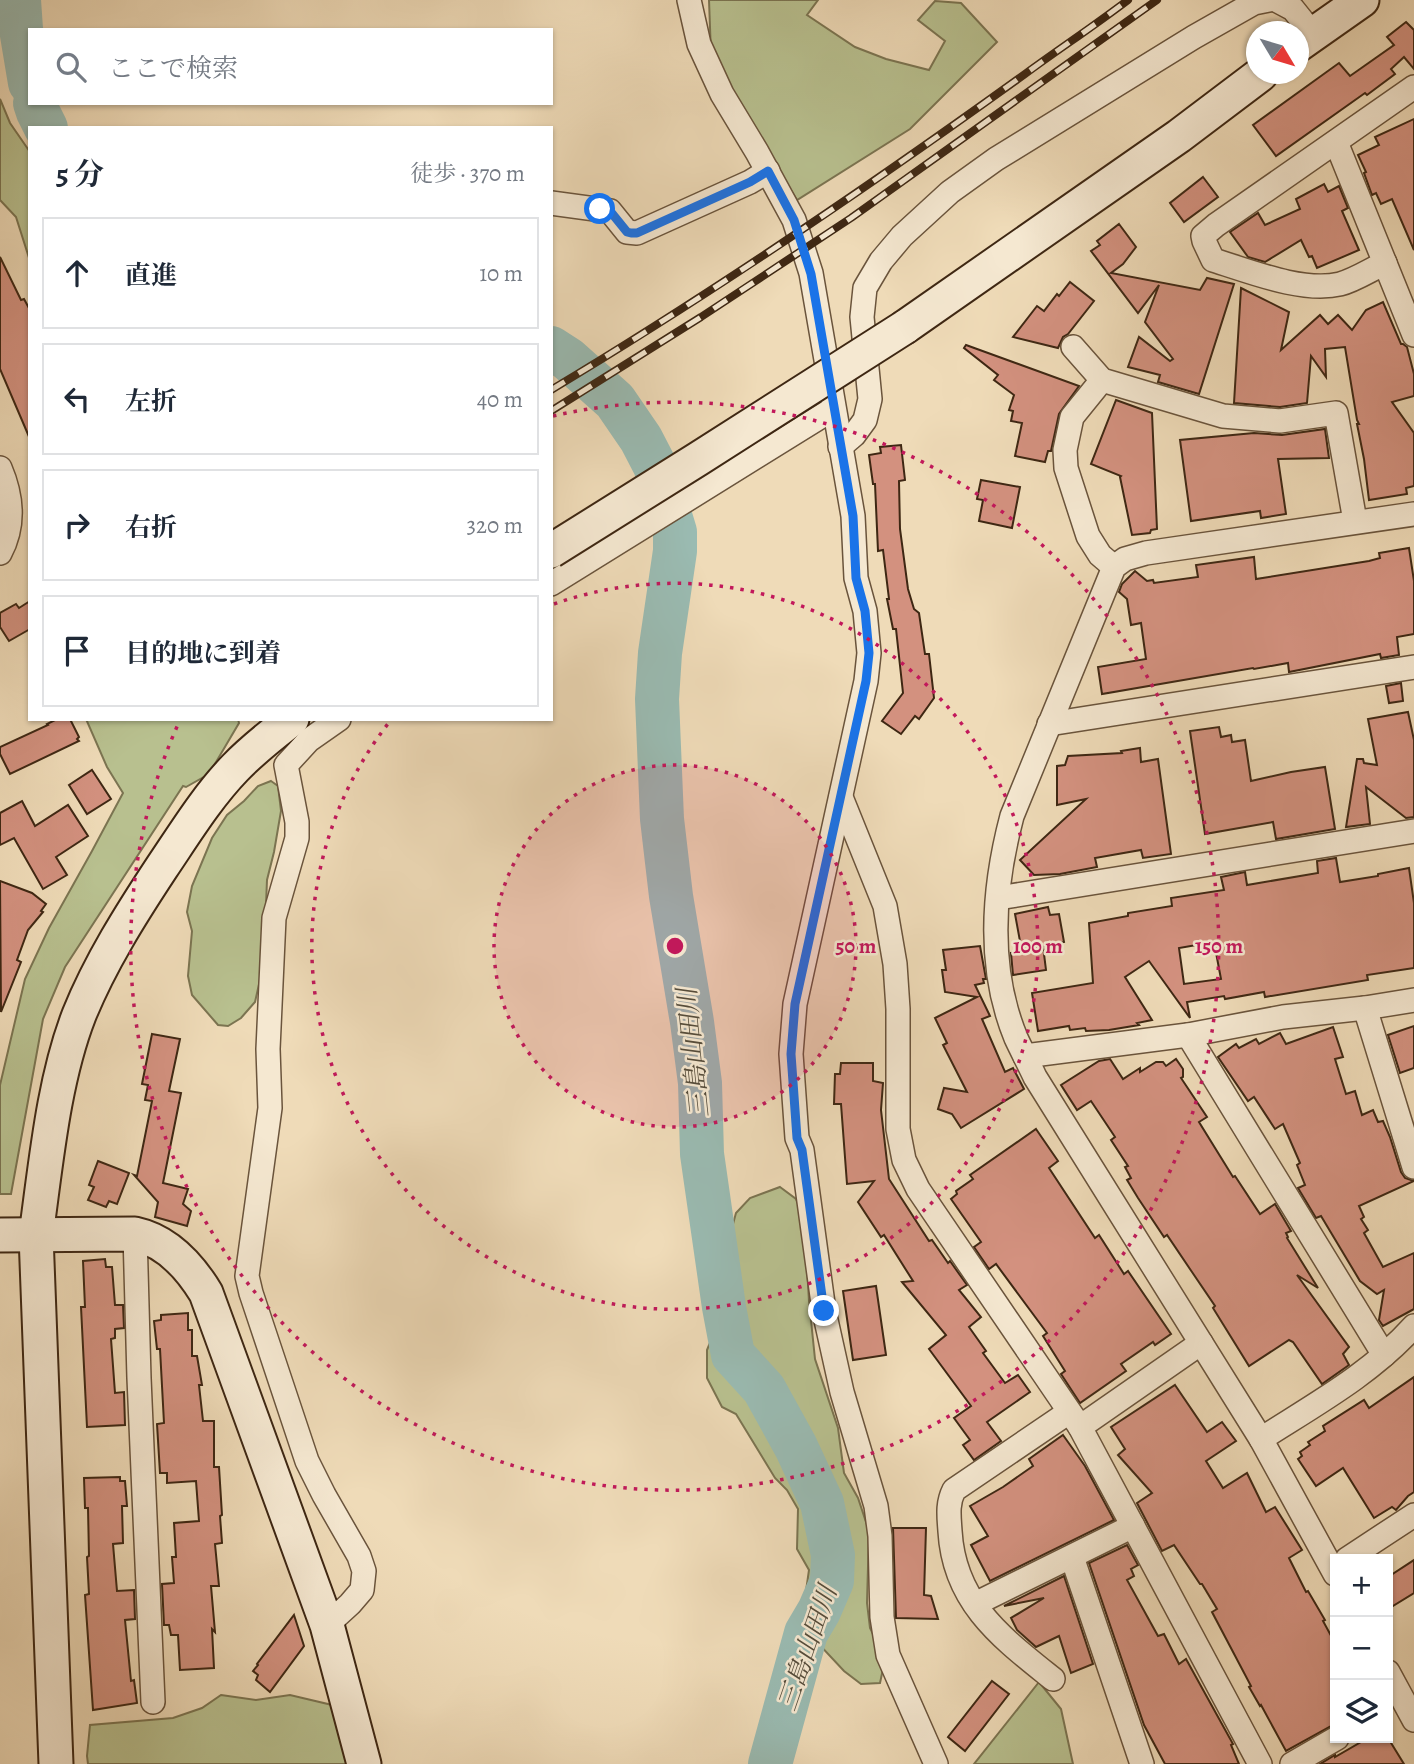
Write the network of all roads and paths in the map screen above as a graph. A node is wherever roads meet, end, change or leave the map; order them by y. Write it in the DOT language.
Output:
graph roads {
  1 [pos="689,0"];
  2 [pos="1269,0"];
  3 [pos="1276,0"];
  4 [pos="1362,0"];
  5 [pos="1298,21"];
  6 [pos="1309,37"];
  7 [pos="1248,84"];
  8 [pos="1414,88"];
  9 [pos="1336,142"];
  10 [pos="768,171"];
  11 [pos="553,203"];
  12 [pos="1384,263"];
  13 [pos="1414,335"];
  14 [pos="1073,347"];
  15 [pos="1101,380"];
  16 [pos="833,409"];
  17 [pos="840,447"];
  18 [pos="0,468"];
  19 [pos="1414,514"];
  20 [pos="1355,521"];
  21 [pos="553,550"];
  22 [pos="0,553"];
  23 [pos="1114,567"];
  24 [pos="553,583"];
  25 [pos="1414,667"];
  26 [pos="290,721"];
  27 [pos="336,721"];
  28 [pos="1049,724"];
  29 [pos="841,797"];
  30 [pos="1414,831"];
  31 [pos="998,898"];
  32 [pos="1414,1000"];
  33 [pos="1365,1008"];
  34 [pos="1188,1035"];
  35 [pos="1025,1056"];
  36 [pos="1414,1167"];
  37 [pos="135,1234"];
  38 [pos="0,1235"];
  39 [pos="36,1235"];
  40 [pos="1414,1326"];
  41 [pos="1201,1343"];
  42 [pos="1384,1355"];
  43 [pos="1075,1420"];
  44 [pos="1261,1439"];
  45 [pos="1414,1515"];
  46 [pos="1133,1526"];
  47 [pos="1330,1554"];
  48 [pos="1357,1554"];
  49 [pos="1072,1557"];
  50 [pos="975,1604"];
  51 [pos="327,1625"];
  52 [pos="1053,1679"];
  53 [pos="1392,1680"];
  54 [pos="1401,1700"];
  55 [pos="153,1702"];
  56 [pos="1414,1720"];
  57 [pos="1330,1742"];
  58 [pos="56,1764"];
  59 [pos="364,1764"];
  60 [pos="936,1764"];
  61 [pos="1142,1764"];
  62 [pos="1260,1764"];
  63 [pos="1292,1764"];
  1 -- 10 [label="street"];
  2 -- 17 [label="street"];
  3 -- 5 [label="street"];
  4 -- 6 [label="street"];
  7 -- 21 [label="street, bridge"];
  8 -- 9 [label="street"];
  9 -- 12 [label="street"];
  9 -- 12 [label="street"];
  10 -- 11 [label="street"];
  10 -- 16 [label="street"];
  12 -- 13 [label="street"];
  14 -- 15 [label="street"];
  15 -- 20 [label="street"];
  15 -- 23 [label="street"];
  16 -- 17 [label="street"];
  16 -- 24 [label="street"];
  17 -- 29 [label="street"];
  18 -- 22 [label="street"];
  19 -- 20 [label="street"];
  20 -- 23 [label="street"];
  23 -- 28 [label="street"];
  25 -- 28 [label="street"];
  26 -- 39 [label="street"];
  27 -- 51 [label="street"];
  28 -- 31 [label="street"];
  29 -- 43 [label="street"];
  29 -- 60 [label="street"];
  30 -- 31 [label="street"];
  31 -- 35 [label="street"];
  32 -- 33 [label="street"];
  33 -- 34 [label="street"];
  33 -- 36 [label="street"];
  34 -- 35 [label="street"];
  34 -- 42 [label="street"];
  35 -- 41 [label="street"];
  37 -- 39 [label="street"];
  37 -- 51 [label="street"];
  37 -- 55 [label="street"];
  38 -- 39 [label="street"];
  39 -- 58 [label="street"];
  40 -- 42 [label="street"];
  41 -- 43 [label="street"];
  41 -- 44 [label="street"];
  42 -- 44 [label="street"];
  43 -- 46 [label="street"];
  43 -- 50 [label="street"];
  44 -- 47 [label="street"];
  45 -- 48 [label="street"];
  46 -- 49 [label="street"];
  46 -- 62 [label="street"];
  49 -- 50 [label="street"];
  49 -- 61 [label="street"];
  50 -- 52 [label="street"];
  51 -- 59 [label="street"];
  53 -- 54 [label="street"];
  54 -- 56 [label="street"];
  57 -- 63 [label="street"];
}
